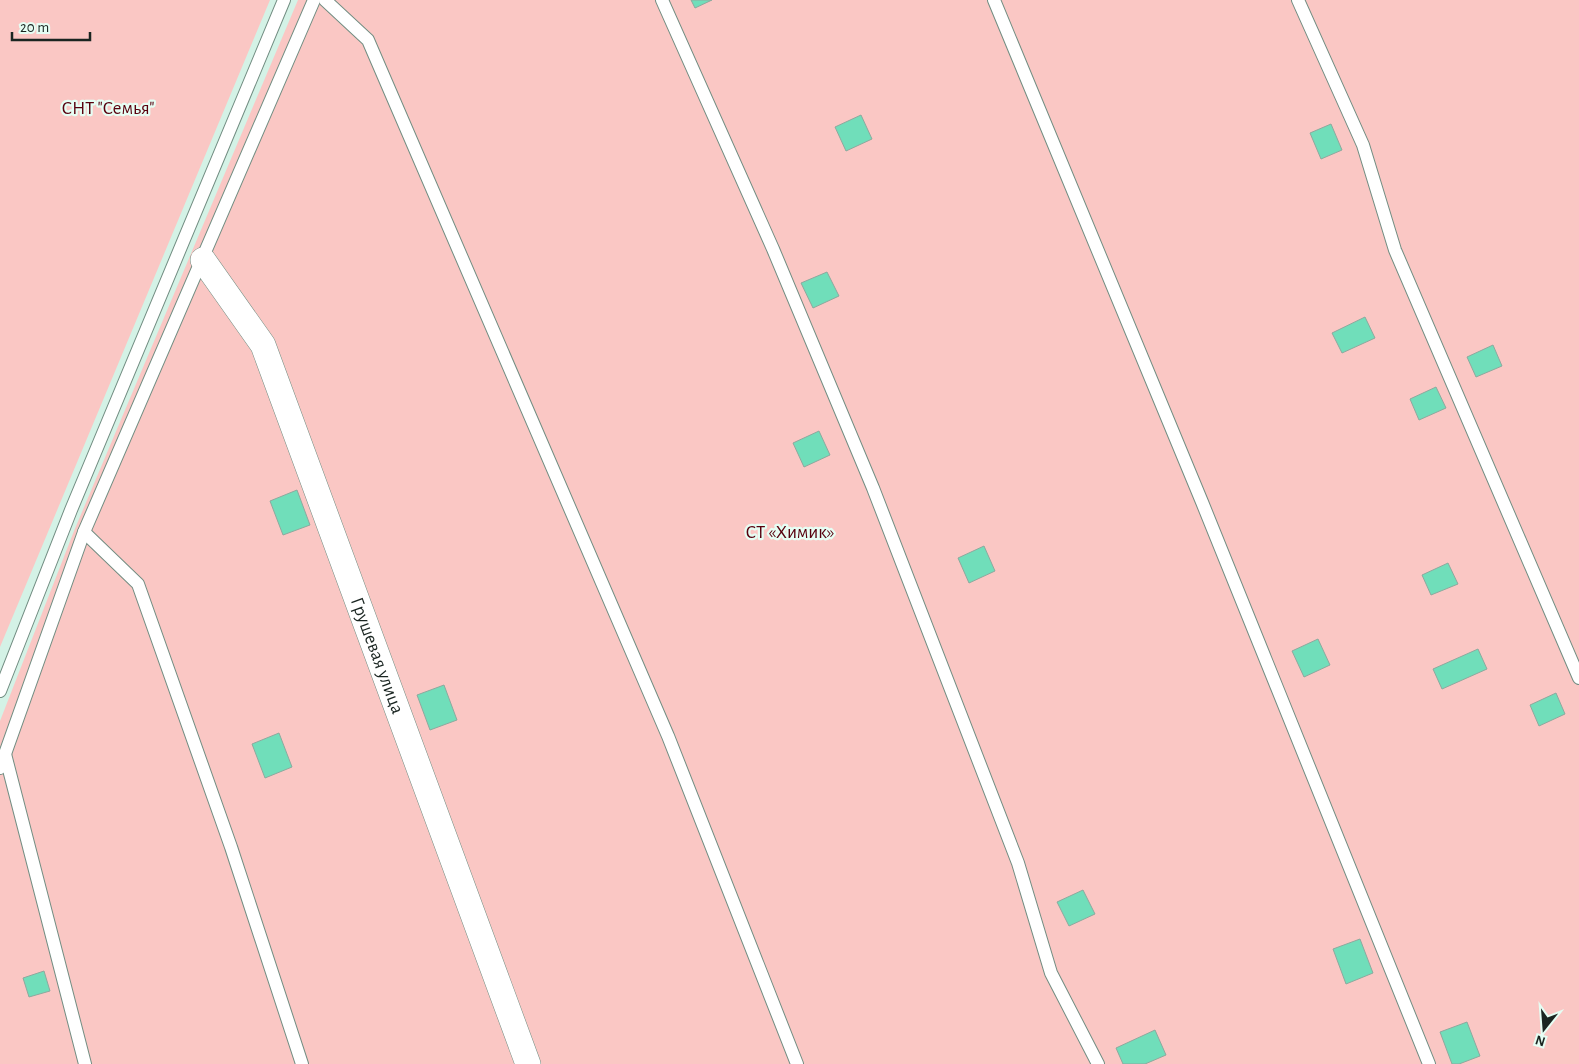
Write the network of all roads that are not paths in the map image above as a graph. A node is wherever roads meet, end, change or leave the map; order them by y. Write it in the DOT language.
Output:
graph roads {
  1 [pos="284,0"];
  2 [pos="314,0"];
  3 [pos="325,0"];
  4 [pos="662,0"];
  5 [pos="994,0"];
  6 [pos="1298,0"];
  7 [pos="203,260"];
  8 [pos="84,532"];
  9 [pos="1579,678"];
  10 [pos="0,692"];
  11 [pos="6,754"];
  12 [pos="0,768"];
  13 [pos="85,1064"];
  14 [pos="302,1064"];
  15 [pos="528,1064"];
  16 [pos="797,1064"];
  17 [pos="1098,1064"];
  18 [pos="1429,1064"];
  1 -- 10 [label="lane"];
  2 -- 7 [label="lane"];
  3 -- 16 [label="lane"];
  4 -- 17 [label="lane"];
  5 -- 18 [label="lane"];
  6 -- 9 [label="lane"];
  7 -- 8 [label="lane"];
  7 -- 15 [label="street, Грушевая улица"];
  8 -- 11 [label="lane"];
  8 -- 14 [label="lane"];
  11 -- 12 [label="lane"];
  11 -- 13 [label="lane"];
}
